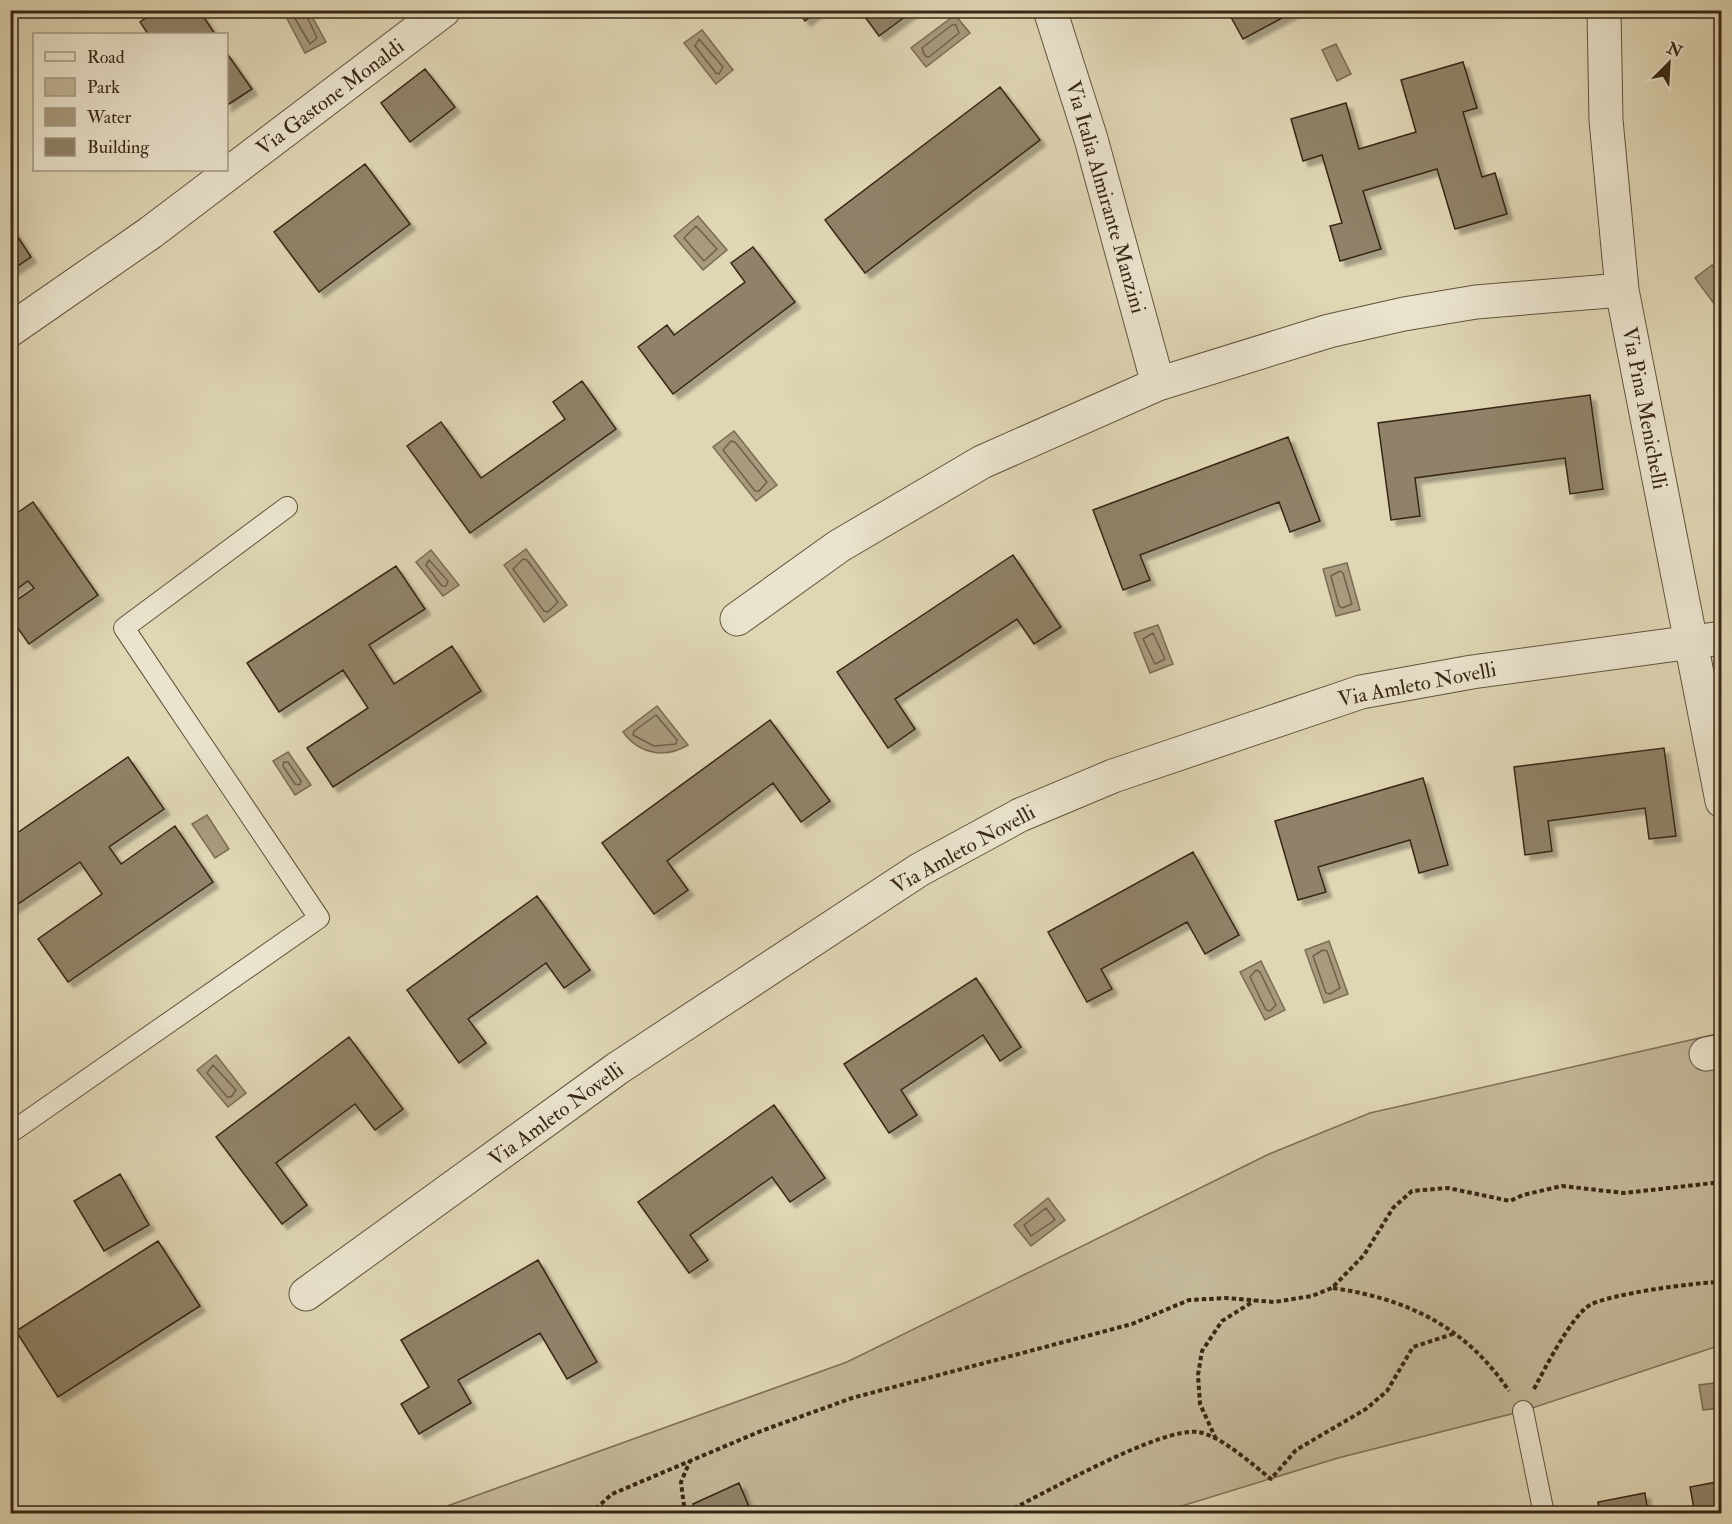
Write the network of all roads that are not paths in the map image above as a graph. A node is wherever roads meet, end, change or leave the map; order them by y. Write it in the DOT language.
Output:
graph roads {
  1 [pos="444,10"];
  2 [pos="1050,10"];
  3 [pos="1604,10"];
  4 [pos="1622,290"];
  5 [pos="10,330"];
  6 [pos="1158,384"];
  7 [pos="287,507"];
  8 [pos="737,619"];
  9 [pos="1707,640"];
  10 [pos="1722,801"];
  11 [pos="10,1133"];
  12 [pos="306,1294"];
  13 [pos="1523,1411"];
  14 [pos="1544,1514"];
  1 -- 5 [label="street, Via Gastone Monaldi"];
  2 -- 6 [label="street, Via Italia Almirante Manzini"];
  3 -- 4 [label="street, Via Pina Menichelli"];
  4 -- 6 [label="street"];
  4 -- 9 [label="street, Via Pina Menichelli"];
  6 -- 8 [label="street"];
  7 -- 11 [label="lane"];
  9 -- 10 [label="street, Via Pina Menichelli"];
  9 -- 12 [label="street, Via Amleto Novelli"];
  13 -- 14 [label="lane"];
}
